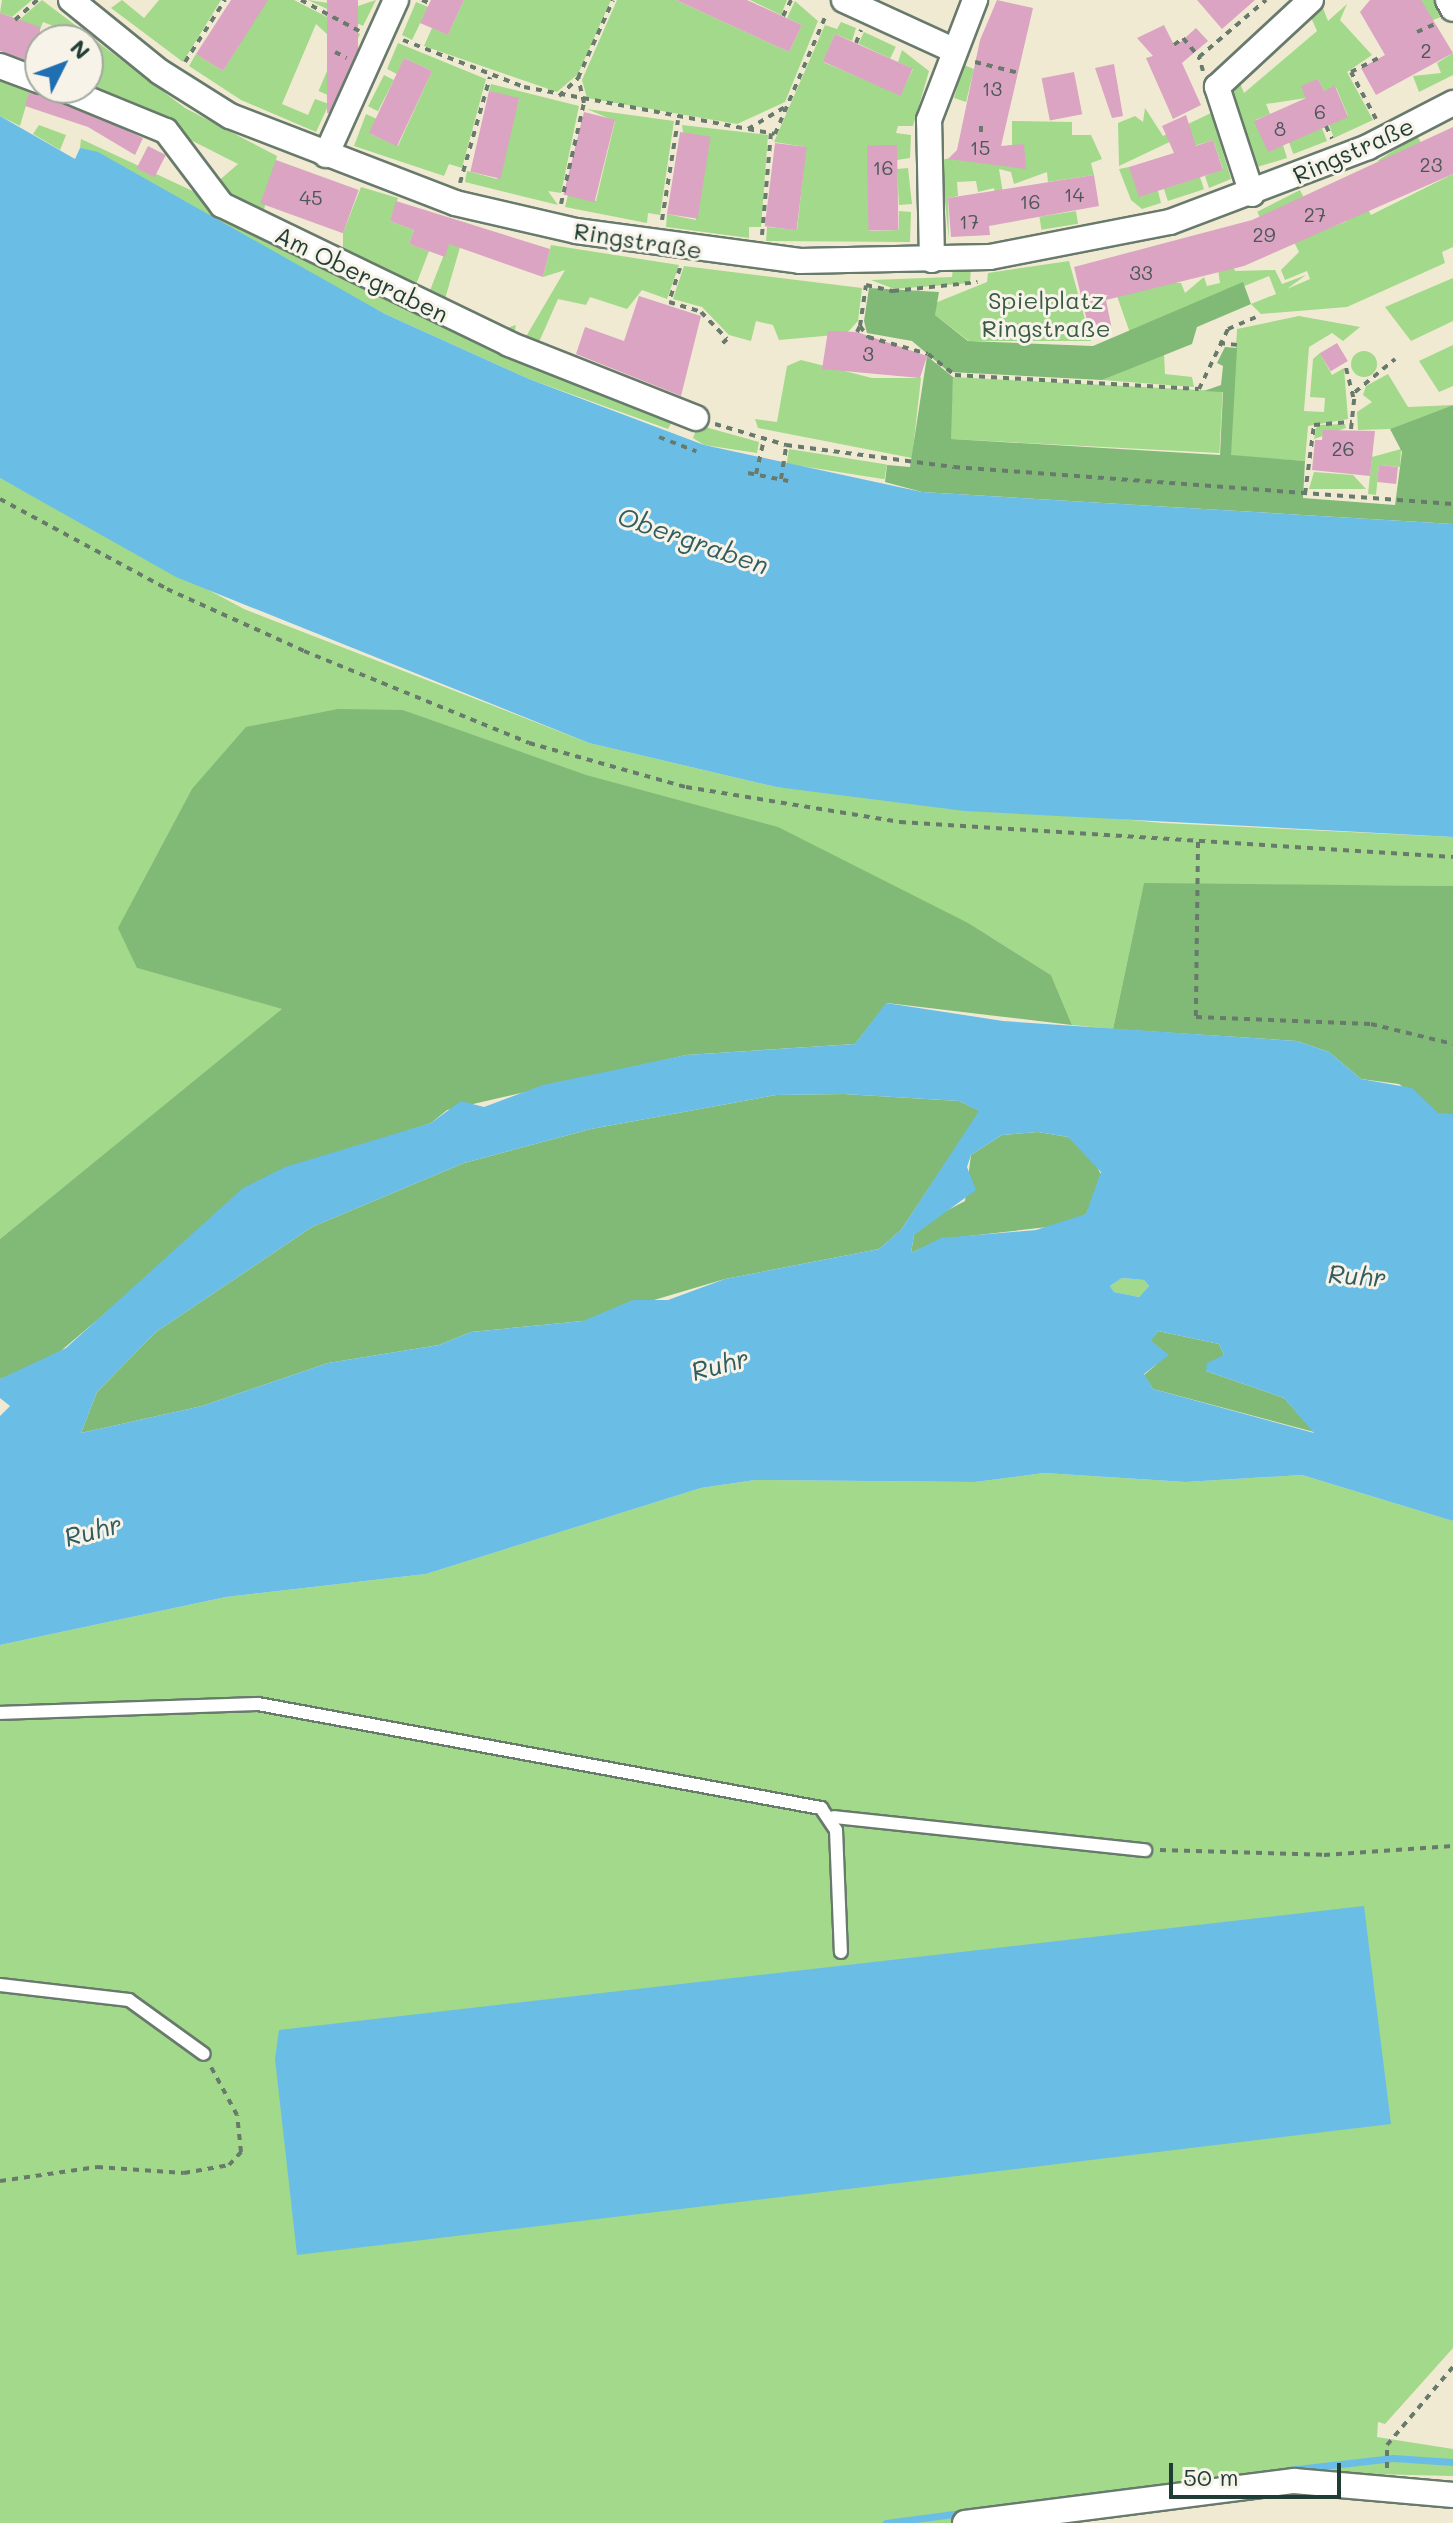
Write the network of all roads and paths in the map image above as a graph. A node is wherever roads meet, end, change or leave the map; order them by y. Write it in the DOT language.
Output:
graph roads {
  1 [pos="37,0"];
  2 [pos="71,0"];
  3 [pos="225,0"];
  4 [pos="301,0"];
  5 [pos="396,0"];
  6 [pos="422,0"];
  7 [pos="613,0"];
  8 [pos="791,0"];
  9 [pos="832,0"];
  10 [pos="844,0"];
  11 [pos="975,0"];
  12 [pos="1266,0"];
  13 [pos="1311,0"];
  14 [pos="429,3"];
  15 [pos="1446,10"];
  16 [pos="783,16"];
  17 [pos="15,20"];
  18 [pos="1417,32"];
  19 [pos="380,35"];
  20 [pos="1174,45"];
  21 [pos="950,52"];
  22 [pos="1199,57"];
  23 [pos="1380,57"];
  24 [pos="188,59"];
  25 [pos="0,66"];
  26 [pos="1019,73"];
  27 [pos="24,75"];
  28 [pos="490,77"];
  29 [pos="578,78"];
  30 [pos="1217,87"];
  31 [pos="559,96"];
  32 [pos="584,103"];
  33 [pos="1453,103"];
  34 [pos="100,104"];
  35 [pos="787,106"];
  36 [pos="678,120"];
  37 [pos="747,130"];
  38 [pos="771,133"];
  39 [pos="1386,138"];
  40 [pos="326,155"];
  41 [pos="1252,194"];
  42 [pos="455,203"];
  43 [pos="556,227"];
  44 [pos="658,244"];
  45 [pos="761,258"];
  46 [pos="932,260"];
  47 [pos="679,270"];
  48 [pos="866,285"];
  49 [pos="1256,317"];
  50 [pos="1219,343"];
  51 [pos="722,344"];
  52 [pos="1237,345"];
  53 [pos="1395,359"];
  54 [pos="1346,368"];
  55 [pos="1354,400"];
  56 [pos="696,418"];
  57 [pos="1352,422"];
  58 [pos="1351,429"];
  59 [pos="672,431"];
  60 [pos="659,437"];
  61 [pos="764,439"];
  62 [pos="668,441"];
  63 [pos="786,445"];
  64 [pos="696,451"];
  65 [pos="748,473"];
  66 [pos="756,474"];
  67 [pos="781,479"];
  68 [pos="788,481"];
  69 [pos="1305,494"];
  70 [pos="0,499"];
  71 [pos="1453,504"];
  72 [pos="1198,842"];
  73 [pos="1453,857"];
  74 [pos="1453,1044"];
  75 [pos="0,1713"];
  76 [pos="834,1817"];
  77 [pos="1453,1846"];
  78 [pos="1145,1850"];
  79 [pos="841,1952"];
  80 [pos="0,1985"];
  81 [pos="204,2054"];
  82 [pos="0,2181"];
  83 [pos="1453,2367"];
  84 [pos="1387,2472"];
  85 [pos="1453,2495"];
  86 [pos="965,2523"];
  1 -- 17 [label="path"];
  2 -- 40 [label="street, Ringstraße"];
  3 -- 24 [label="path"];
  4 -- 19 [label="path"];
  5 -- 19 [label="street"];
  6 -- 14 [label="path"];
  7 -- 29 [label="path"];
  8 -- 16 [label="path"];
  9 -- 35 [label="path"];
  10 -- 21 [label="street"];
  11 -- 21 [label="street"];
  12 -- 22 [label="path"];
  13 -- 30 [label="street"];
  15 -- 18 [label="path"];
  19 -- 28 [label="path"];
  19 -- 40 [label="street"];
  20 -- 22 [label="path"];
  21 -- 26 [label="path"];
  21 -- 46 [label="street"];
  22 -- 30 [label="path"];
  23 -- 39 [label="path"];
  25 -- 27 [label="street"];
  28 -- 31 [label="path"];
  28 -- 42 [label="path"];
  29 -- 31 [label="path"];
  29 -- 32 [label="path"];
  30 -- 41 [label="street"];
  31 -- 32 [label="path"];
  32 -- 36 [label="path"];
  32 -- 43 [label="path"];
  33 -- 39 [label="street, Ringstraße"];
  34 -- 56 [label="street, Am Obergraben"];
  35 -- 37 [label="path"];
  35 -- 38 [label="path"];
  36 -- 37 [label="path"];
  36 -- 44 [label="path"];
  37 -- 38 [label="path"];
  38 -- 45 [label="path"];
  39 -- 41 [label="street, Ringstraße"];
  40 -- 42 [label="street, Ringstraße"];
  41 -- 46 [label="street, Ringstraße"];
  42 -- 43 [label="street, Ringstraße"];
  43 -- 44 [label="street, Ringstraße"];
  44 -- 45 [label="street, Ringstraße"];
  45 -- 46 [label="street, Ringstraße"];
  47 -- 51 [label="path"];
  48 -- 50 [label="path"];
  49 -- 50 [label="path"];
  50 -- 52 [label="path"];
  53 -- 55 [label="path"];
  54 -- 55 [label="path"];
  55 -- 57 [label="path"];
  56 -- 61 [label="path"];
  57 -- 58 [label="path"];
  57 -- 69 [label="path"];
  59 -- 62 [label="path"];
  60 -- 62 [label="path"];
  61 -- 63 [label="path"];
  61 -- 66 [label="path"];
  62 -- 64 [label="path"];
  63 -- 67 [label="path"];
  63 -- 69 [label="path"];
  65 -- 66 [label="path"];
  66 -- 67 [label="path"];
  67 -- 68 [label="path"];
  69 -- 71 [label="path"];
  70 -- 72 [label="path"];
  72 -- 73 [label="path"];
  72 -- 74 [label="path"];
  75 -- 76 [label="lane"];
  76 -- 78 [label="lane"];
  76 -- 79 [label="lane"];
  77 -- 78 [label="path"];
  80 -- 81 [label="lane"];
  81 -- 82 [label="path"];
  83 -- 84 [label="path"];
  85 -- 86 [label="street"];
}
